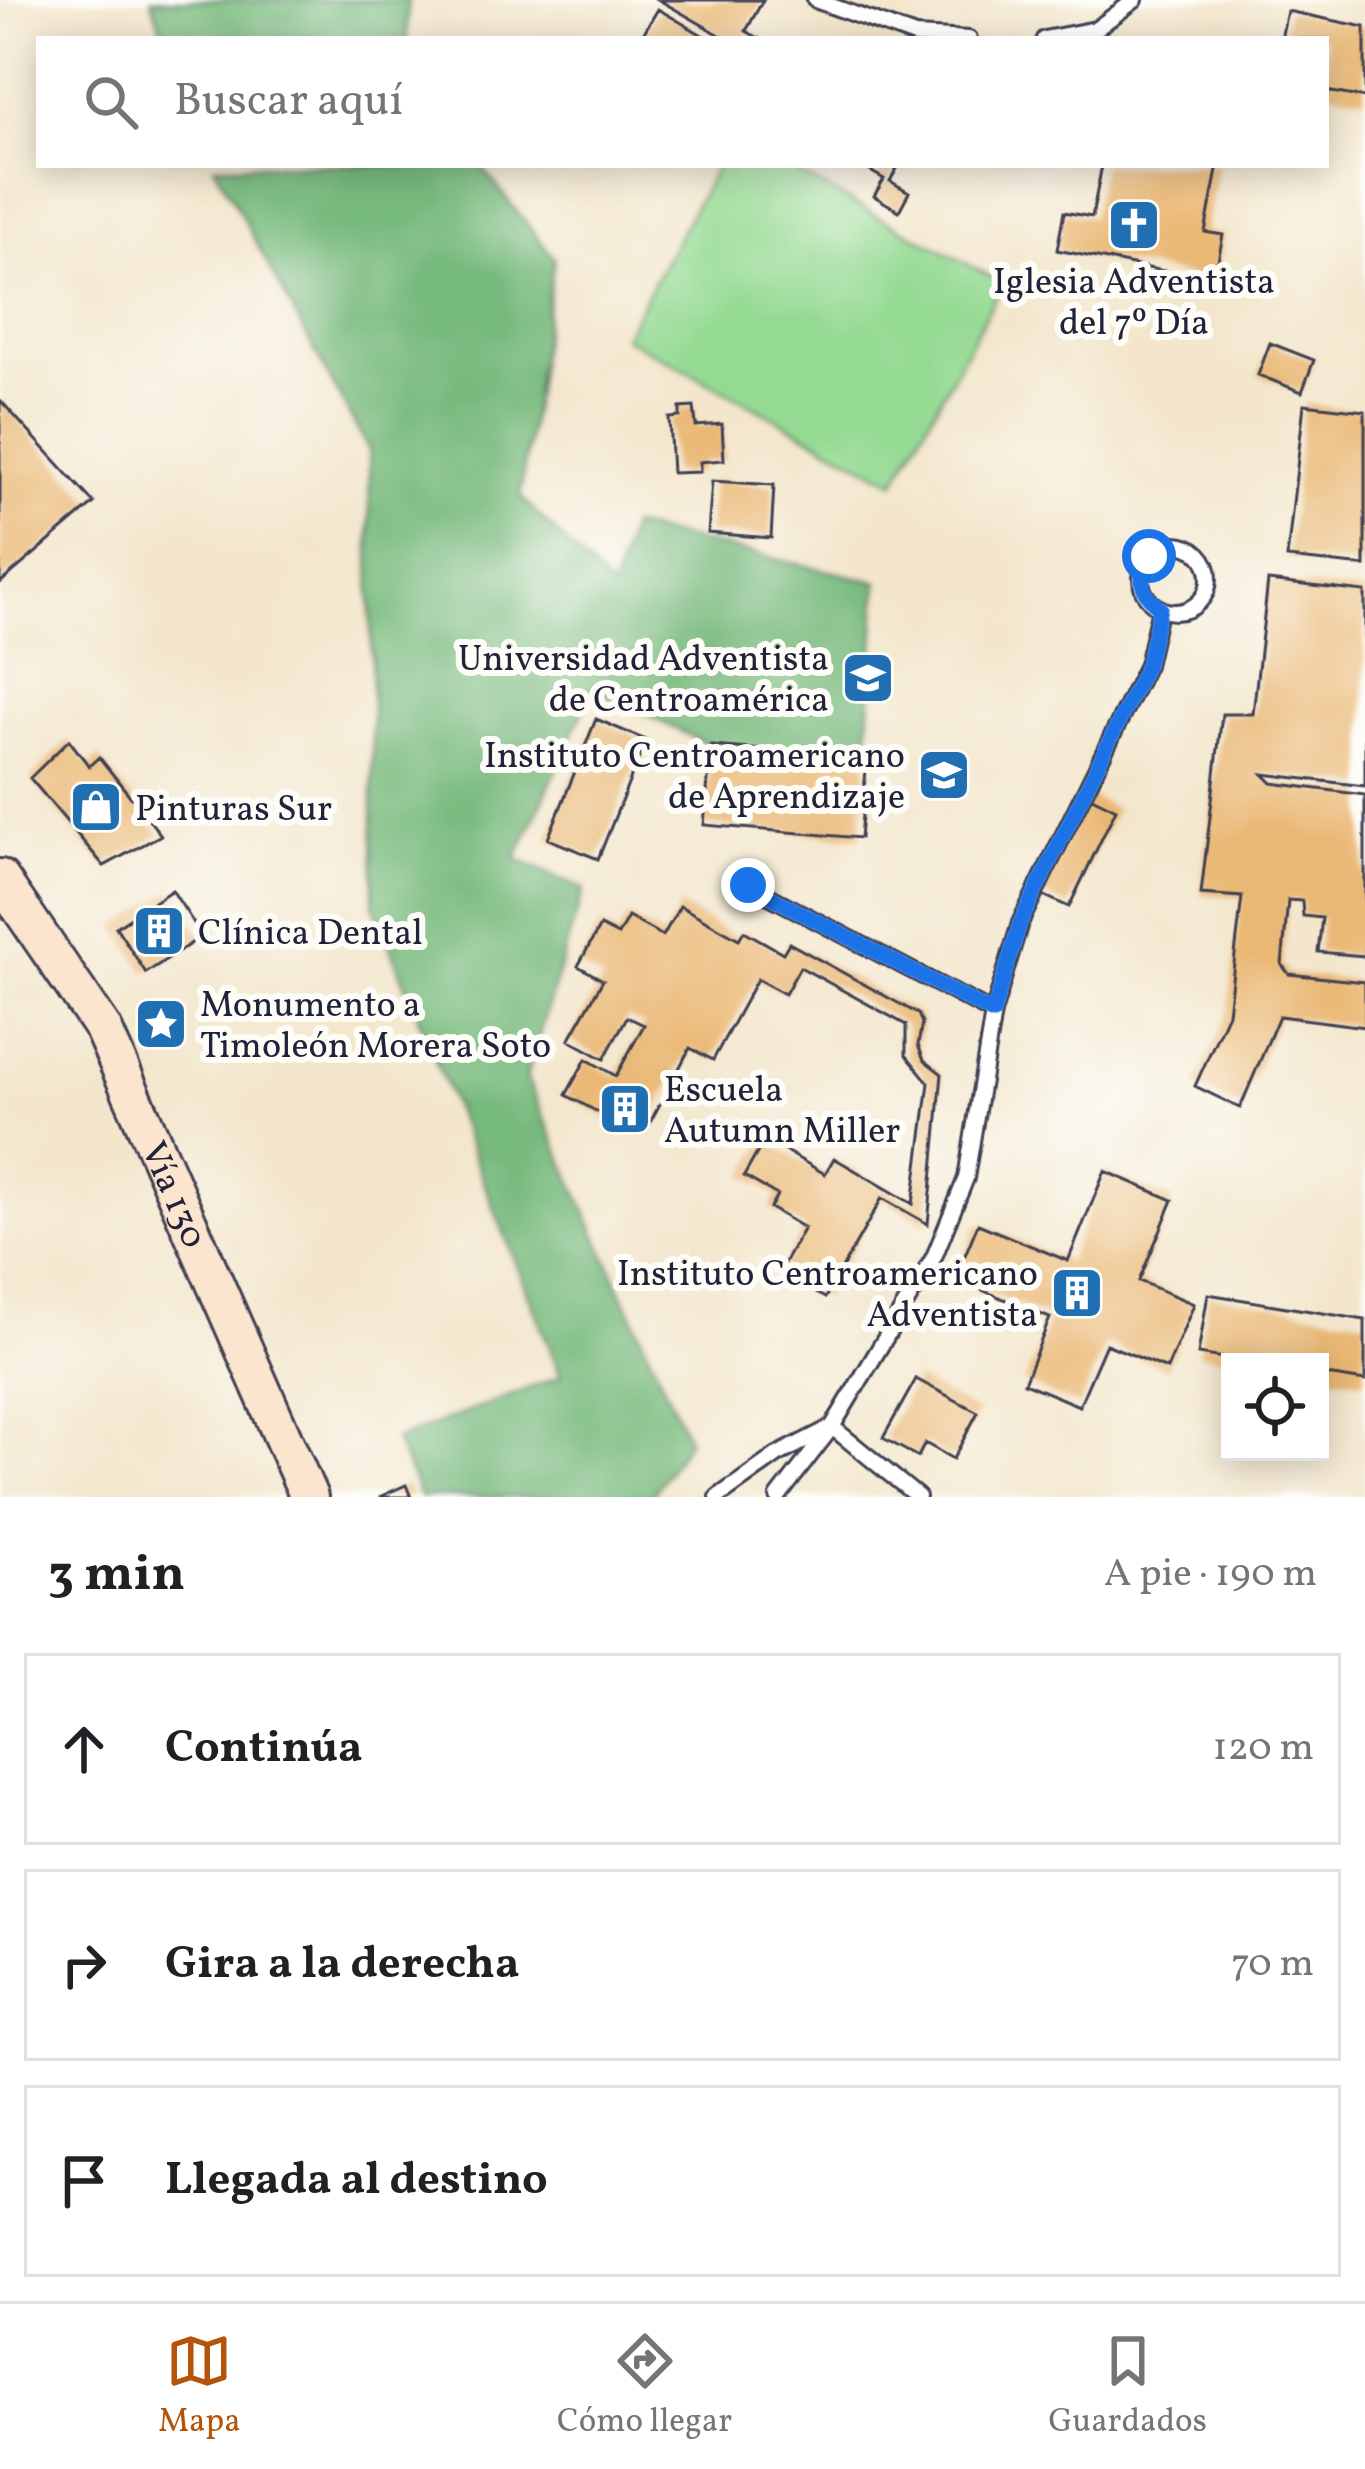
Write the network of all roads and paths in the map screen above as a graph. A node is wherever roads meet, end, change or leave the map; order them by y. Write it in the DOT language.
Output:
graph roads {
  1 [pos="815,0"];
  2 [pos="1135,0"];
  3 [pos="915,36"];
  4 [pos="1058,36"];
  5 [pos="1160,608"];
  6 [pos="748,885"];
  7 [pos="6,891"];
  8 [pos="993,1013"];
  9 [pos="832,1427"];
  10 [pos="780,1496"];
  11 [pos="309,1497"];
  12 [pos="718,1497"];
  13 [pos="918,1497"];
  1 -- 3 [label="lane"];
  2 -- 4 [label="lane"];
  5 -- 5 [label="lane"];
  5 -- 8 [label="lane"];
  6 -- 8 [label="lane"];
  7 -- 11 [label="main road, Vía 130"];
  8 -- 9 [label="lane"];
  9 -- 10 [label="lane"];
  9 -- 12 [label="lane"];
  9 -- 13 [label="lane"];
}
